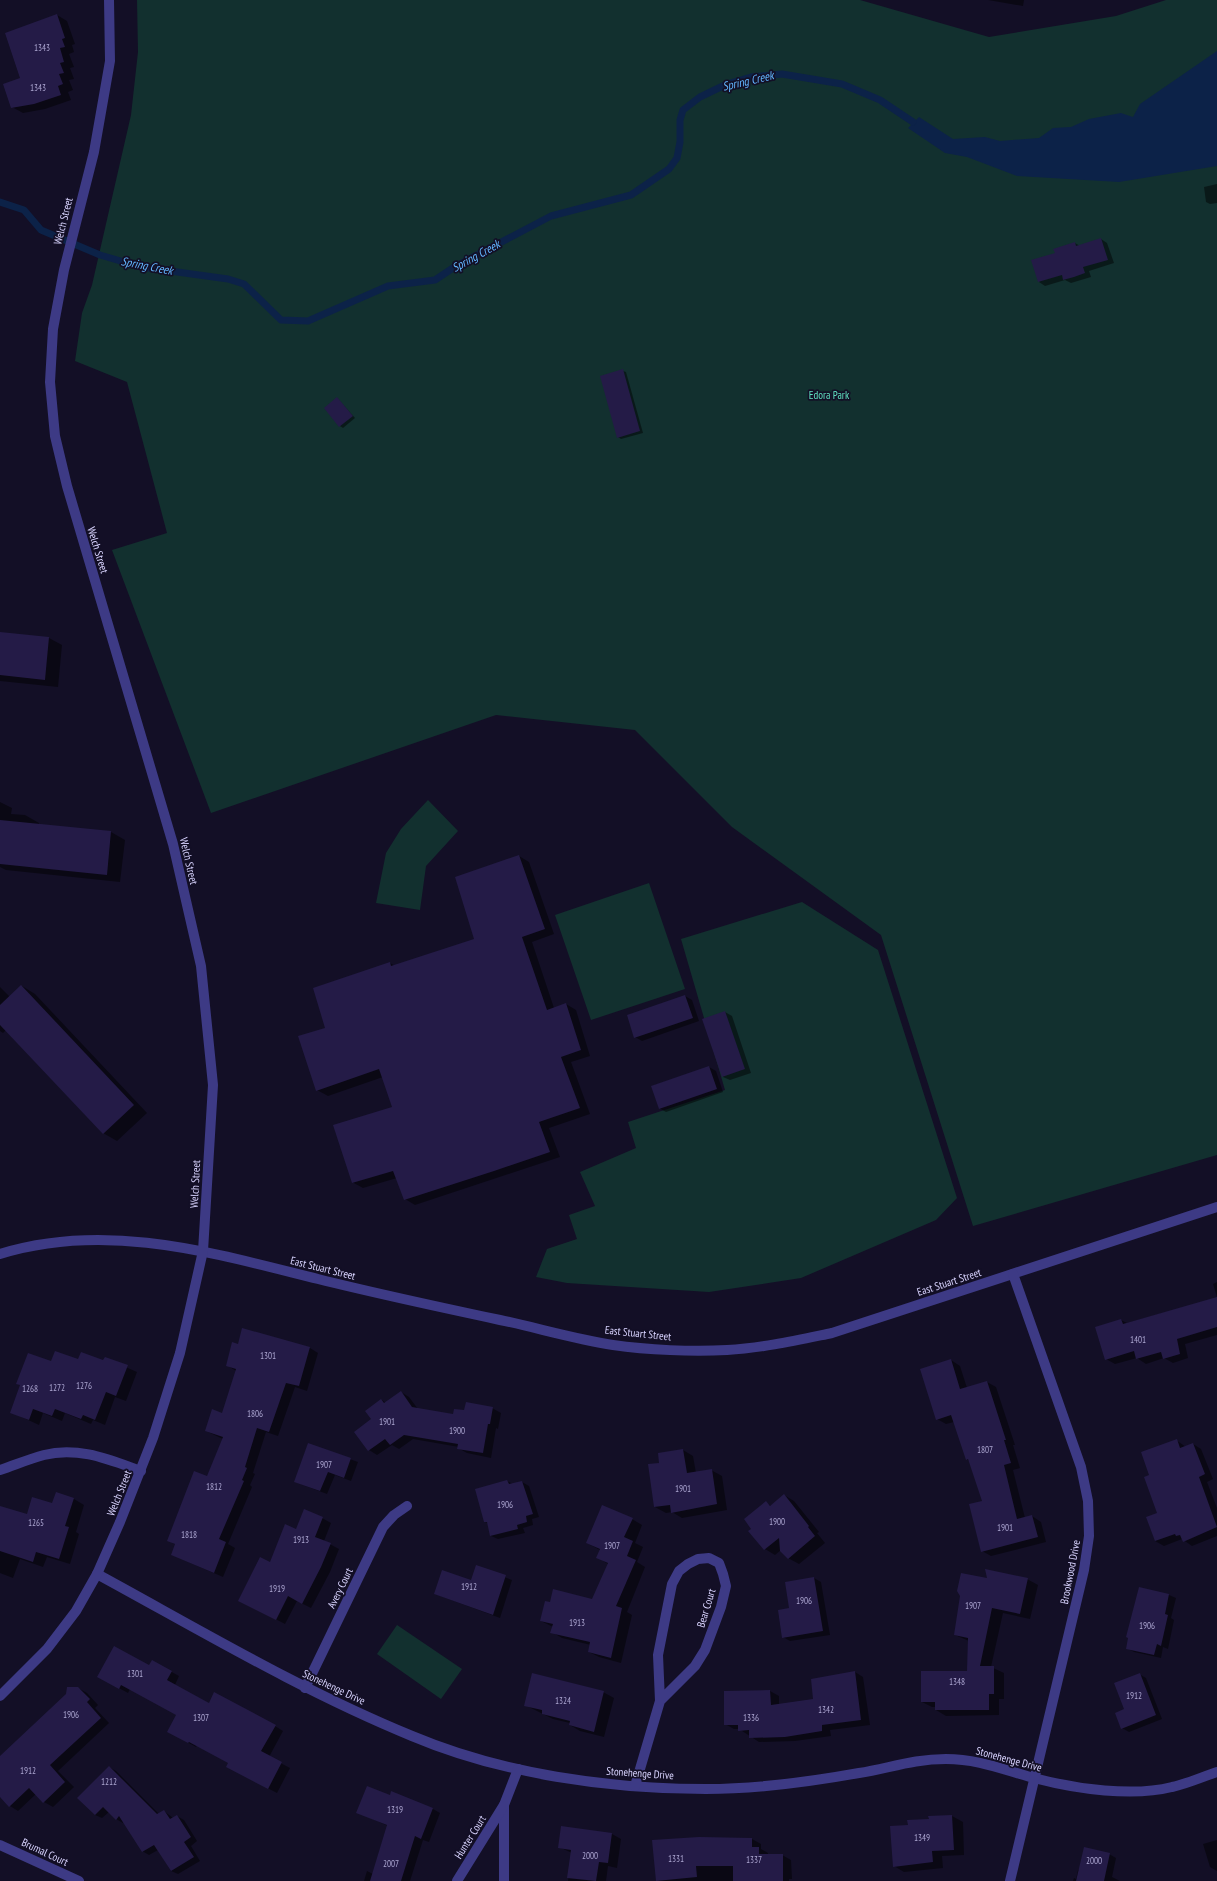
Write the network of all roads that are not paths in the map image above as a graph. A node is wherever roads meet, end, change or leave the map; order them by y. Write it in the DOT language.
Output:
graph roads {
  1 [pos="109,0"];
  2 [pos="1217,1207"];
  3 [pos="203,1251"];
  4 [pos="0,1254"];
  5 [pos="1013,1274"];
  6 [pos="0,1470"];
  7 [pos="141,1471"];
  8 [pos="407,1506"];
  9 [pos="97,1574"];
  10 [pos="305,1688"];
  11 [pos="0,1696"];
  12 [pos="660,1701"];
  13 [pos="518,1768"];
  14 [pos="1217,1772"];
  15 [pos="1035,1779"];
  16 [pos="635,1786"];
  17 [pos="504,1805"];
  18 [pos="0,1844"];
  19 [pos="80,1881"];
  20 [pos="457,1881"];
  21 [pos="504,1881"];
  22 [pos="1010,1881"];
  1 -- 3 [label="street, Welch Street"];
  2 -- 5 [label="street, East Stuart Street"];
  3 -- 4 [label="street, East Stuart Street"];
  3 -- 5 [label="street, East Stuart Street"];
  3 -- 7 [label="street, Welch Street"];
  5 -- 15 [label="street, Brookwood Drive"];
  6 -- 7 [label="street"];
  7 -- 9 [label="street, Welch Street"];
  8 -- 10 [label="street, Avery Court"];
  9 -- 10 [label="street, Stonehenge Drive"];
  9 -- 11 [label="street, Welch Street"];
  10 -- 13 [label="street, Stonehenge Drive"];
  12 -- 12 [label="street, Bear Court"];
  12 -- 16 [label="street, Bear Court"];
  13 -- 16 [label="street, Stonehenge Drive"];
  13 -- 17 [label="street, Hunter Court"];
  14 -- 15 [label="street, Stonehenge Drive"];
  15 -- 16 [label="street, Stonehenge Drive"];
  15 -- 22 [label="street, Brookwood Drive"];
  17 -- 20 [label="street, Hunter Court"];
  17 -- 21 [label="street, Hunter Court"];
  18 -- 19 [label="street, Brumal Court"];
}
